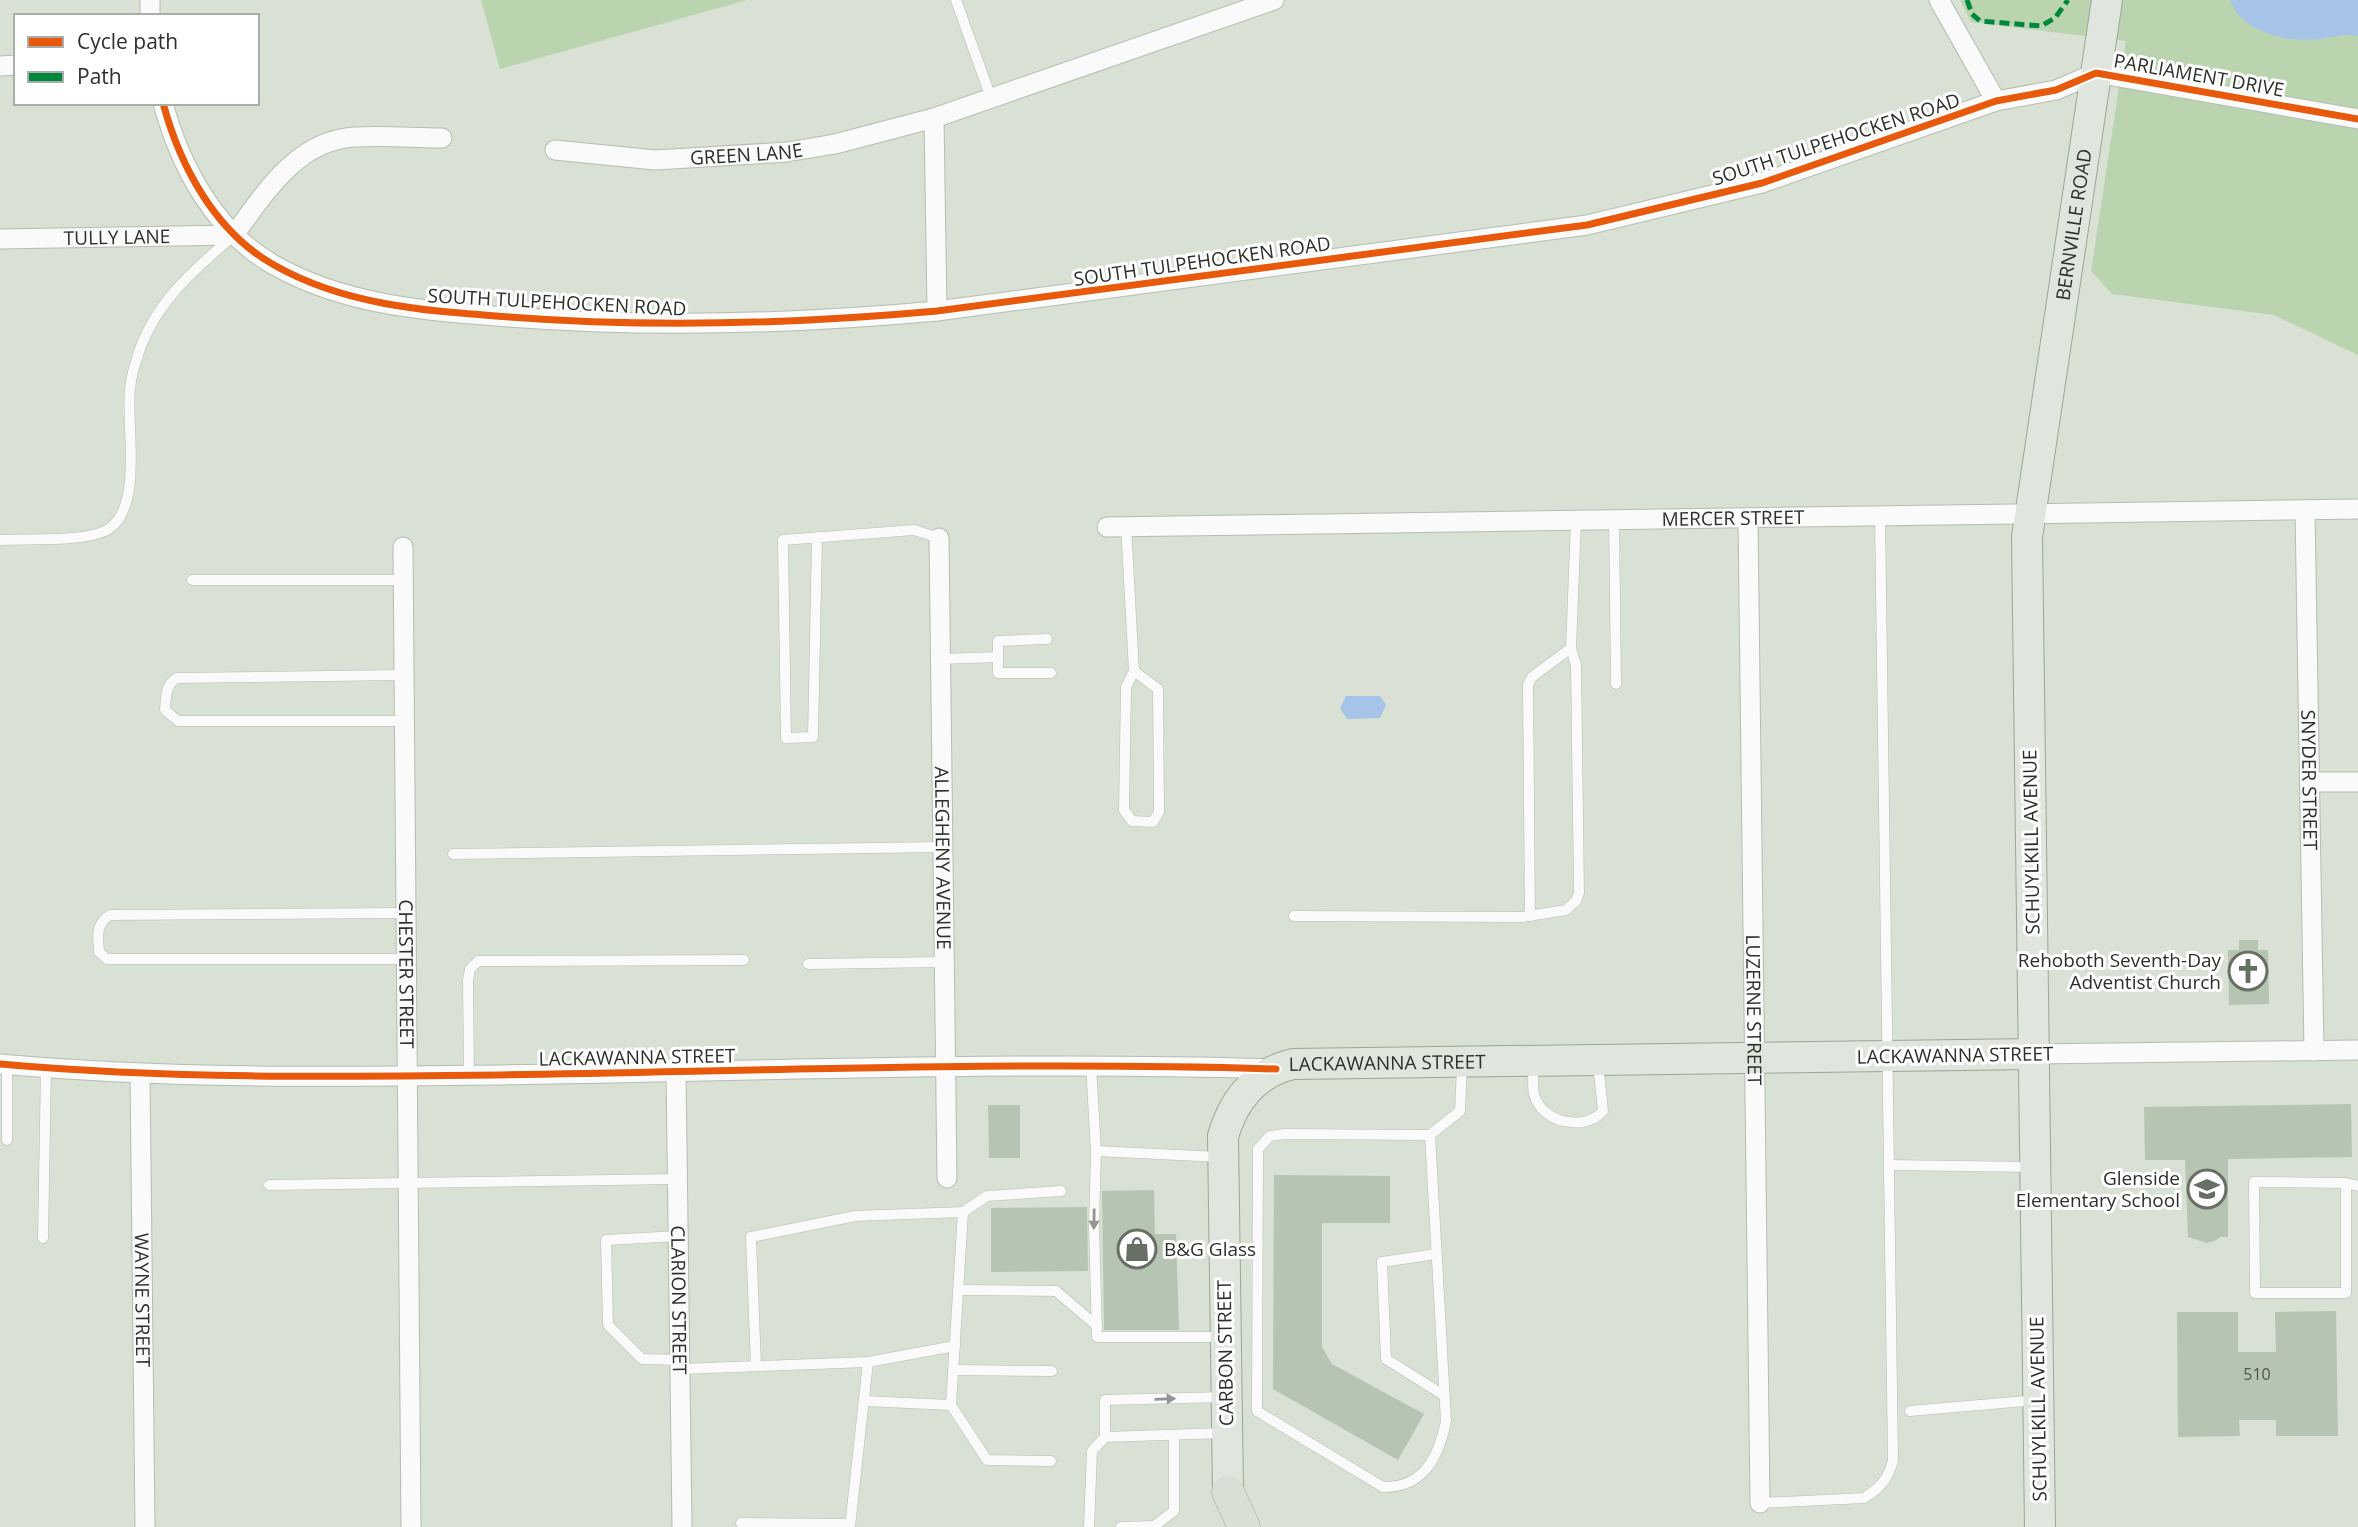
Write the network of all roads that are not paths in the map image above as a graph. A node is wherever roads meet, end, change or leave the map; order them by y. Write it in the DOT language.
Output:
graph roads {
  1 [pos="956,0"];
  2 [pos="1273,0"];
  3 [pos="1939,0"];
  4 [pos="2107,0"];
  5 [pos="2096,73"];
  6 [pos="990,98"];
  7 [pos="1996,102"];
  8 [pos="164,105"];
  9 [pos="934,118"];
  10 [pos="2358,118"];
  11 [pos="443,138"];
  12 [pos="555,150"];
  13 [pos="234,236"];
  14 [pos="0,239"];
  15 [pos="937,311"];
  16 [pos="2040,451"];
  17 [pos="2305,509"];
  18 [pos="2358,509"];
  19 [pos="2030,514"];
  20 [pos="1880,516"];
  21 [pos="1748,517"];
  22 [pos="1614,519"];
  23 [pos="1576,520"];
  24 [pos="1116,527"];
  25 [pos="817,537"];
  26 [pos="939,538"];
  27 [pos="0,540"];
  28 [pos="403,547"];
  29 [pos="192,580"];
  30 [pos="403,580"];
  31 [pos="1047,639"];
  32 [pos="1571,648"];
  33 [pos="998,657"];
  34 [pos="941,659"];
  35 [pos="1134,671"];
  36 [pos="1051,673"];
  37 [pos="403,675"];
  38 [pos="1616,684"];
  39 [pos="403,721"];
  40 [pos="2310,782"];
  41 [pos="2358,782"];
  42 [pos="943,847"];
  43 [pos="453,853"];
  44 [pos="404,912"];
  45 [pos="1294,916"];
  46 [pos="1530,916"];
  47 [pos="404,959"];
  48 [pos="744,960"];
  49 [pos="945,962"];
  50 [pos="808,964"];
  51 [pos="2358,1050"];
  52 [pos="2314,1051"];
  53 [pos="2033,1054"];
  54 [pos="1888,1057"];
  55 [pos="1755,1059"];
  56 [pos="1598,1060"];
  57 [pos="1533,1061"];
  58 [pos="1462,1062"];
  59 [pos="4,1064"];
  60 [pos="1091,1065"];
  61 [pos="46,1067"];
  62 [pos="946,1069"];
  63 [pos="1276,1069"];
  64 [pos="676,1073"];
  65 [pos="140,1074"];
  66 [pos="469,1075"];
  67 [pos="405,1076"];
  68 [pos="1430,1135"];
  69 [pos="7,1140"];
  70 [pos="1096,1151"];
  71 [pos="1222,1157"];
  72 [pos="1889,1165"];
  73 [pos="2035,1167"];
  74 [pos="947,1178"];
  75 [pos="677,1179"];
  76 [pos="2358,1180"];
  77 [pos="406,1183"];
  78 [pos="2346,1183"];
  79 [pos="269,1185"];
  80 [pos="2358,1186"];
  81 [pos="1061,1191"];
  82 [pos="963,1212"];
  83 [pos="678,1236"];
  84 [pos="43,1238"];
  85 [pos="1436,1254"];
  86 [pos="959,1290"];
  87 [pos="1097,1332"];
  88 [pos="1225,1337"];
  89 [pos="955,1346"];
  90 [pos="868,1362"];
  91 [pos="680,1365"];
  92 [pos="756,1366"];
  93 [pos="954,1370"];
  94 [pos="1052,1371"];
  95 [pos="1445,1396"];
  96 [pos="1226,1397"];
  97 [pos="2037,1400"];
  98 [pos="864,1401"];
  99 [pos="951,1405"];
  100 [pos="1910,1411"];
  101 [pos="1226,1433"];
  102 [pos="1174,1435"];
  103 [pos="1105,1437"];
  104 [pos="1051,1461"];
  105 [pos="1228,1492"];
  106 [pos="1760,1503"];
  107 [pos="741,1522"];
  108 [pos="850,1525"];
  109 [pos="145,1527"];
  110 [pos="411,1527"];
  111 [pos="682,1527"];
  112 [pos="1089,1527"];
  113 [pos="1121,1527"];
  114 [pos="1221,1527"];
  115 [pos="1244,1527"];
  116 [pos="2040,1527"];
  1 -- 6 [label="lane"];
  2 -- 6 [label="street, GREEN LANE"];
  3 -- 7 [label="street"];
  4 -- 5 [label="main road, BERNVILLE ROAD"];
  5 -- 7 [label="street, PARLIAMENT DRIVE"];
  5 -- 10 [label="street, PARLIAMENT DRIVE"];
  5 -- 16 [label="main road, BERNVILLE ROAD"];
  6 -- 9 [label="street, GREEN LANE"];
  7 -- 15 [label="street, SOUTH TULPEHOCKEN ROAD"];
  8 -- 13 [label="street, SOUTH TULPEHOCKEN ROAD"];
  9 -- 12 [label="street, GREEN LANE"];
  9 -- 15 [label="street"];
  11 -- 13 [label="street"];
  13 -- 14 [label="street, TULLY LANE"];
  13 -- 15 [label="street, SOUTH TULPEHOCKEN ROAD"];
  13 -- 27 [label="lane"];
  16 -- 19 [label="main road, SCHUYLKILL AVENUE"];
  17 -- 18 [label="street, MERCER STREET"];
  17 -- 19 [label="street, MERCER STREET"];
  17 -- 40 [label="street, SNYDER STREET"];
  19 -- 20 [label="street, MERCER STREET"];
  19 -- 53 [label="main road, SCHUYLKILL AVENUE"];
  20 -- 21 [label="street, MERCER STREET"];
  20 -- 54 [label="lane"];
  21 -- 22 [label="street, MERCER STREET"];
  21 -- 55 [label="street, LUZERNE STREET"];
  22 -- 23 [label="street, MERCER STREET"];
  22 -- 38 [label="lane"];
  23 -- 24 [label="street, MERCER STREET"];
  23 -- 32 [label="lane"];
  24 -- 35 [label="lane"];
  25 -- 25 [label="lane"];
  25 -- 26 [label="lane"];
  26 -- 34 [label="street, ALLEGHENY AVENUE"];
  28 -- 30 [label="street, CHESTER STREET"];
  29 -- 30 [label="lane"];
  30 -- 37 [label="street, CHESTER STREET"];
  31 -- 33 [label="lane"];
  32 -- 46 [label="lane"];
  32 -- 46 [label="lane"];
  33 -- 34 [label="lane"];
  33 -- 36 [label="lane"];
  34 -- 42 [label="street, ALLEGHENY AVENUE"];
  35 -- 35 [label="lane"];
  37 -- 39 [label="street, CHESTER STREET"];
  37 -- 39 [label="lane"];
  39 -- 44 [label="street, CHESTER STREET"];
  40 -- 41 [label="street"];
  40 -- 52 [label="street, SNYDER STREET"];
  42 -- 43 [label="lane"];
  42 -- 49 [label="street, ALLEGHENY AVENUE"];
  44 -- 47 [label="street, CHESTER STREET"];
  44 -- 47 [label="lane"];
  45 -- 46 [label="lane"];
  47 -- 67 [label="street, CHESTER STREET"];
  48 -- 66 [label="lane"];
  49 -- 50 [label="lane"];
  49 -- 62 [label="street, ALLEGHENY AVENUE"];
  51 -- 52 [label="street, LACKAWANNA STREET"];
  52 -- 53 [label="street, LACKAWANNA STREET"];
  53 -- 54 [label="main road, LACKAWANNA STREET"];
  53 -- 73 [label="main road, SCHUYLKILL AVENUE"];
  54 -- 55 [label="main road, LACKAWANNA STREET"];
  54 -- 72 [label="lane"];
  55 -- 56 [label="main road, LACKAWANNA STREET"];
  55 -- 106 [label="street, LUZERNE STREET"];
  56 -- 57 [label="main road, LACKAWANNA STREET"];
  56 -- 57 [label="lane"];
  57 -- 58 [label="main road, LACKAWANNA STREET"];
  58 -- 63 [label="main road, LACKAWANNA STREET"];
  58 -- 68 [label="lane"];
  59 -- 61 [label="street, LACKAWANNA STREET"];
  59 -- 69 [label="lane"];
  60 -- 62 [label="street, LACKAWANNA STREET"];
  60 -- 63 [label="street, LACKAWANNA STREET"];
  60 -- 70 [label="lane"];
  61 -- 65 [label="street, LACKAWANNA STREET"];
  61 -- 84 [label="lane"];
  62 -- 64 [label="street, LACKAWANNA STREET"];
  62 -- 74 [label="street, ALLEGHENY AVENUE"];
  63 -- 71 [label="main road, CARBON STREET"];
  64 -- 66 [label="street, LACKAWANNA STREET"];
  64 -- 75 [label="street, CLARION STREET"];
  65 -- 67 [label="street, LACKAWANNA STREET"];
  65 -- 109 [label="street, WAYNE STREET"];
  66 -- 67 [label="street, LACKAWANNA STREET"];
  67 -- 77 [label="street, CHESTER STREET"];
  68 -- 85 [label="lane"];
  68 -- 95 [label="lane"];
  70 -- 71 [label="lane"];
  70 -- 87 [label="lane, one-way"];
  71 -- 88 [label="main road, CARBON STREET"];
  72 -- 73 [label="lane"];
  72 -- 106 [label="lane"];
  73 -- 97 [label="main road, SCHUYLKILL AVENUE"];
  75 -- 77 [label="lane"];
  75 -- 83 [label="street, CLARION STREET"];
  76 -- 78 [label="lane"];
  77 -- 79 [label="lane"];
  77 -- 110 [label="street, CHESTER STREET"];
  78 -- 78 [label="lane"];
  78 -- 80 [label="lane"];
  81 -- 82 [label="lane"];
  82 -- 86 [label="lane"];
  82 -- 92 [label="lane"];
  83 -- 91 [label="street, CLARION STREET"];
  83 -- 91 [label="lane"];
  85 -- 95 [label="lane"];
  85 -- 95 [label="lane"];
  86 -- 87 [label="lane"];
  86 -- 89 [label="lane"];
  87 -- 88 [label="lane"];
  88 -- 96 [label="main road, CARBON STREET"];
  89 -- 90 [label="lane"];
  89 -- 93 [label="lane"];
  90 -- 92 [label="lane"];
  90 -- 98 [label="lane"];
  91 -- 92 [label="lane"];
  91 -- 111 [label="street, CLARION STREET"];
  93 -- 94 [label="lane"];
  93 -- 99 [label="lane"];
  96 -- 101 [label="main road, CARBON STREET"];
  103 -- 96 [label="lane, one-way"];
  97 -- 100 [label="lane"];
  97 -- 116 [label="main road, SCHUYLKILL AVENUE"];
  98 -- 99 [label="lane"];
  98 -- 108 [label="lane"];
  99 -- 104 [label="lane"];
  101 -- 102 [label="lane"];
  101 -- 105 [label="main road, CARBON STREET"];
  102 -- 103 [label="lane"];
  102 -- 113 [label="lane"];
  103 -- 112 [label="lane"];
  105 -- 114 [label="highway"];
  105 -- 115 [label="highway"];
  107 -- 108 [label="lane"];
}
